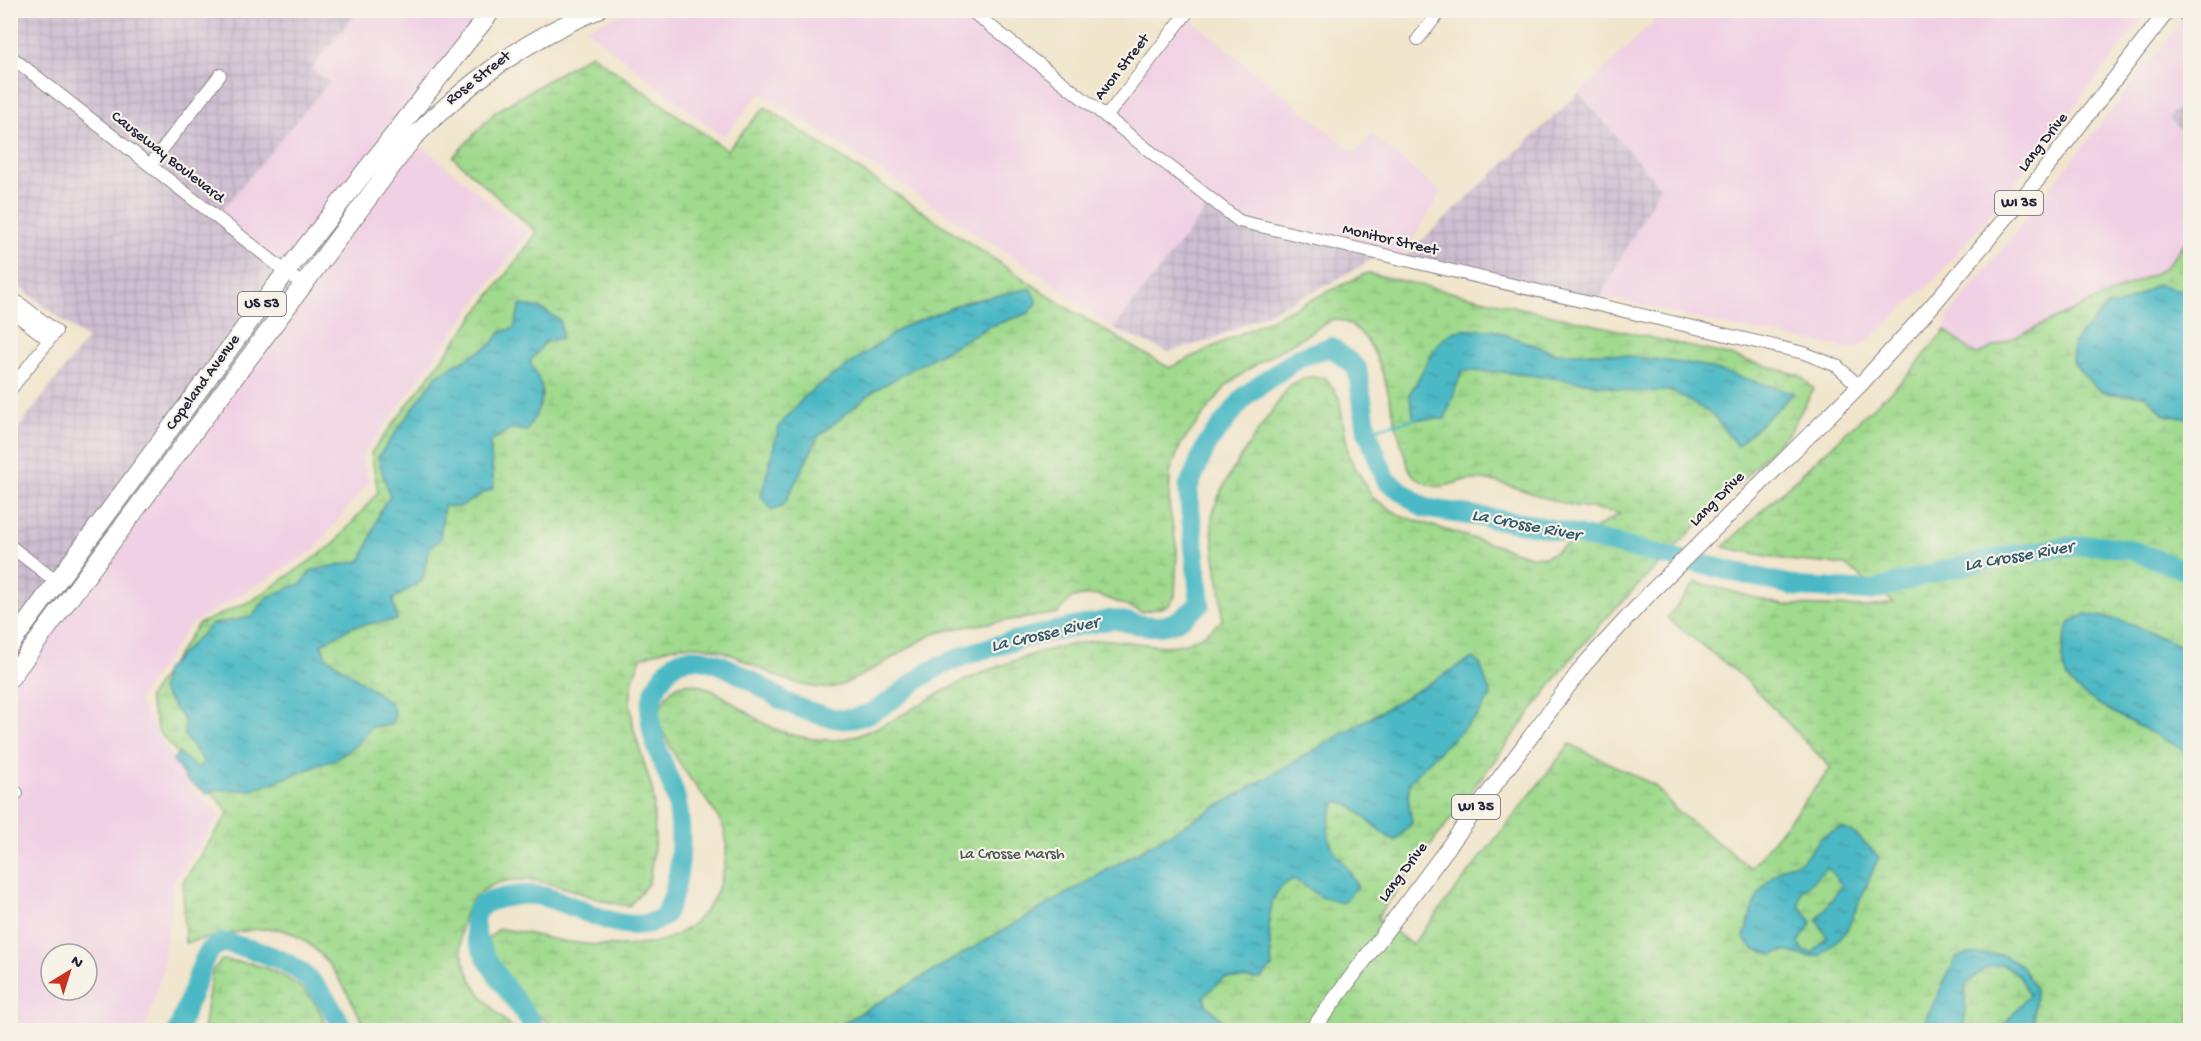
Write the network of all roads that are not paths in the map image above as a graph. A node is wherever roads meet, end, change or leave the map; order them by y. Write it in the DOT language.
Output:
graph roads {
  1 [pos="492,10"];
  2 [pos="597,10"];
  3 [pos="970,10"];
  4 [pos="1189,10"];
  5 [pos="1441,10"];
  6 [pos="2168,10"];
  7 [pos="2179,10"];
  8 [pos="2190,19"];
  9 [pos="1418,39"];
  10 [pos="10,56"];
  11 [pos="220,75"];
  12 [pos="1106,117"];
  13 [pos="150,165"];
  14 [pos="385,178"];
  15 [pos="286,272"];
  16 [pos="303,285"];
  17 [pos="10,296"];
  18 [pos="10,310"];
  19 [pos="53,336"];
  20 [pos="1859,386"];
  21 [pos="10,390"];
  22 [pos="123,496"];
  23 [pos="10,546"];
  24 [pos="92,568"];
  25 [pos="57,582"];
  26 [pos="10,645"];
  27 [pos="10,678"];
  28 [pos="1312,1030"];
  1 -- 15 [label="highway, Copeland Avenue / US 53"];
  2 -- 14 [label="highway, Rose Street / US 53"];
  3 -- 12 [label="street, Monitor Street"];
  4 -- 12 [label="street, Avon Street"];
  5 -- 9 [label="street"];
  6 -- 20 [label="main road, Lang Drive / WI 35"];
  7 -- 8 [label="street"];
  10 -- 13 [label="street, Causeway Boulevard"];
  11 -- 13 [label="street"];
  12 -- 20 [label="street, Monitor Street"];
  13 -- 15 [label="street, Causeway Boulevard"];
  14 -- 16 [label="highway, Copeland Avenue / US 53"];
  15 -- 16 [label="street, Causeway Boulevard"];
  15 -- 22 [label="highway, Copeland Avenue / US 53"];
  16 -- 24 [label="highway, Copeland Avenue / US 53"];
  17 -- 19 [label="street"];
  18 -- 19 [label="street"];
  19 -- 21 [label="street"];
  20 -- 28 [label="main road, Lang Drive / WI 35"];
  22 -- 24 [label="highway"];
  22 -- 25 [label="highway, Copeland Avenue / US 53"];
  23 -- 25 [label="street"];
  24 -- 27 [label="highway, Copeland Avenue / US 53"];
  25 -- 26 [label="highway, Copeland Avenue / US 53"];
}
